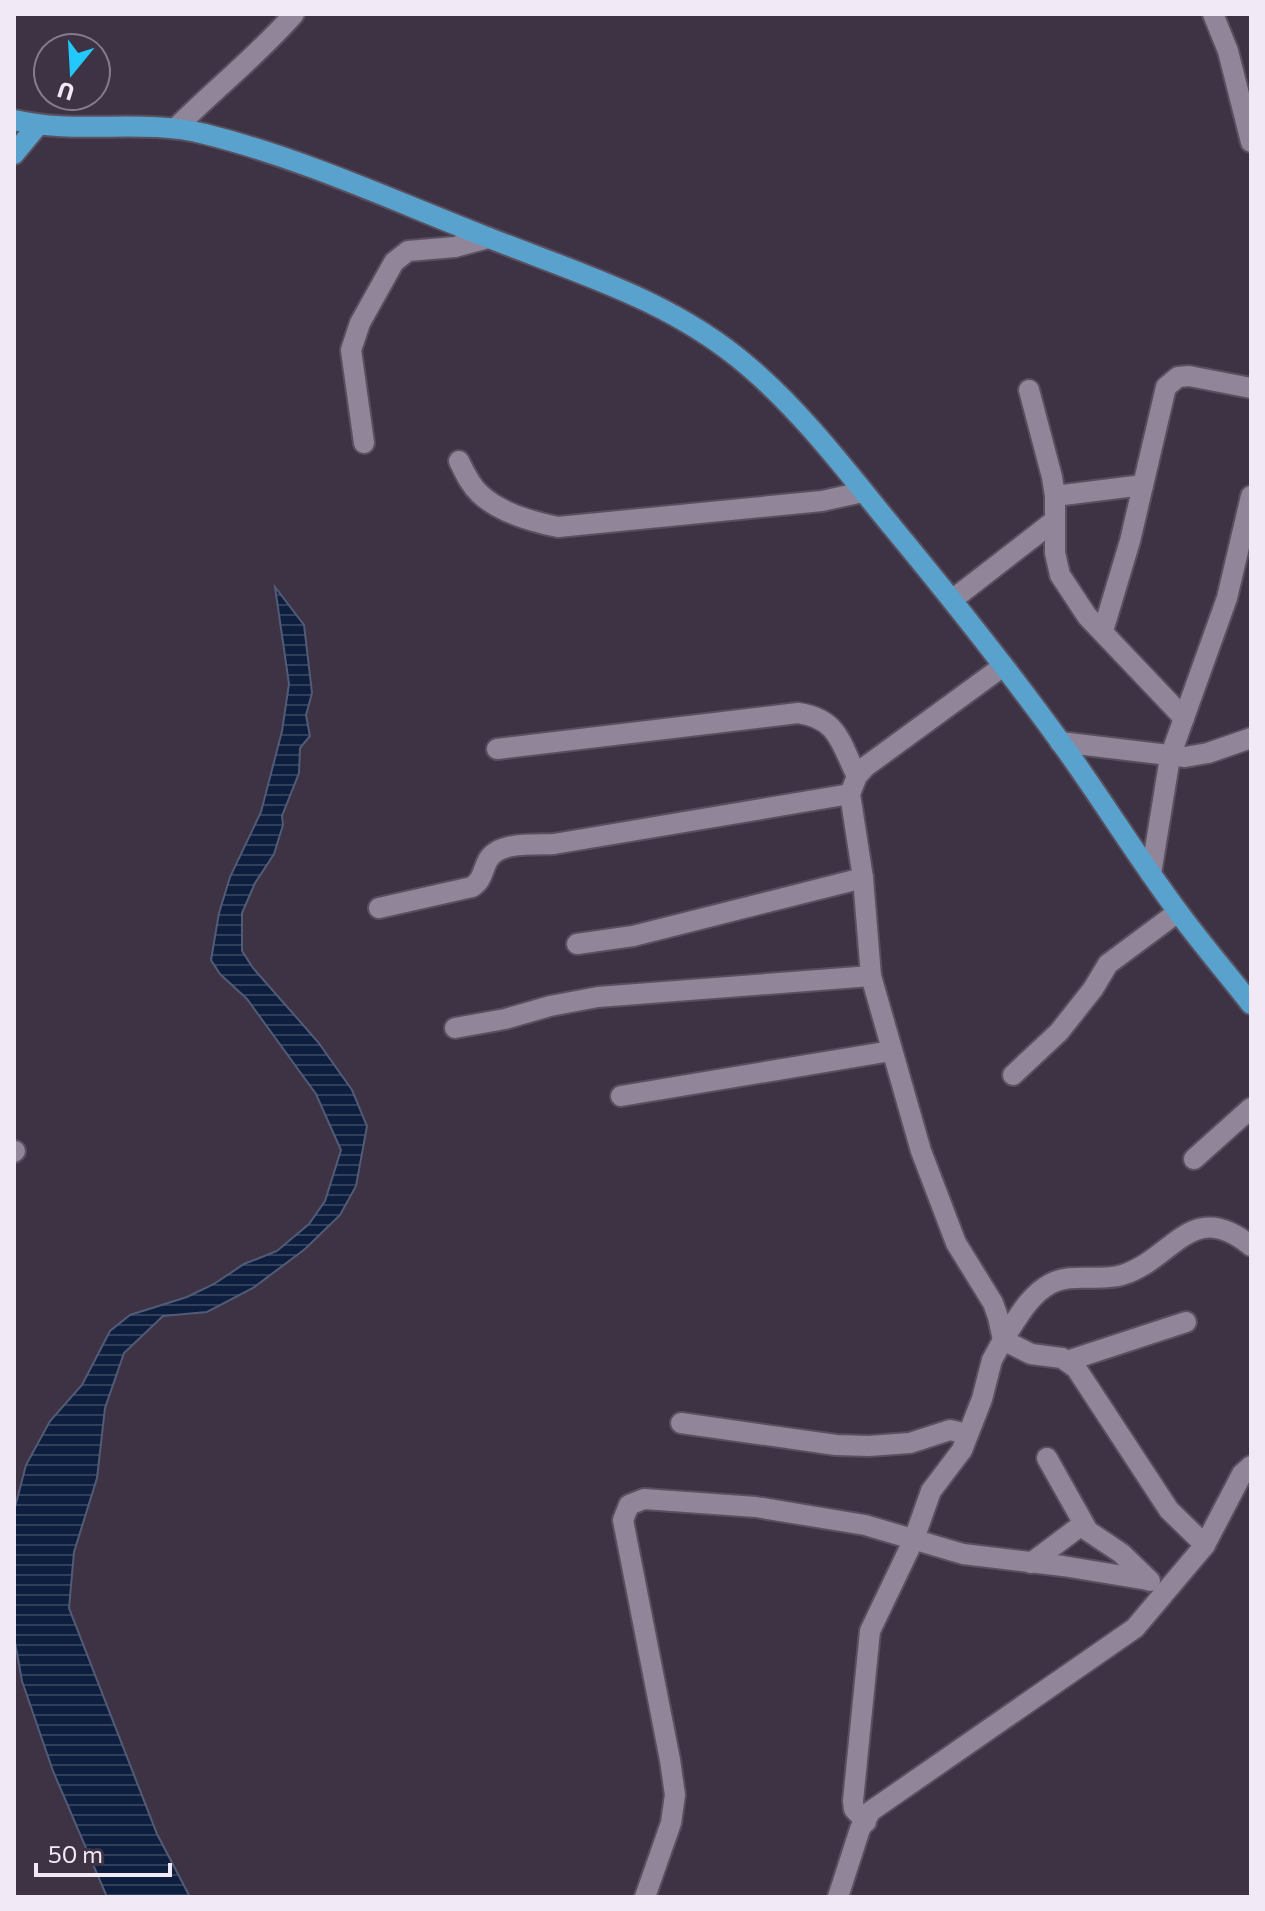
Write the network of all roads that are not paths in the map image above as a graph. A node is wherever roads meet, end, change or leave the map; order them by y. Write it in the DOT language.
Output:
graph roads {
  1 [pos="294,14"];
  2 [pos="1213,14"];
  3 [pos="14,120"];
  4 [pos="38,125"];
  5 [pos="177,127"];
  6 [pos="1251,142"];
  7 [pos="14,154"];
  8 [pos="488,238"];
  9 [pos="1251,388"];
  10 [pos="1029,390"];
  11 [pos="364,443"];
  12 [pos="459,461"];
  13 [pos="1143,485"];
  14 [pos="863,492"];
  15 [pos="1055,496"];
  16 [pos="1251,496"];
  17 [pos="1054,521"];
  18 [pos="952,600"];
  19 [pos="1103,631"];
  20 [pos="1002,667"];
  21 [pos="1184,718"];
  22 [pos="1251,738"];
  23 [pos="1060,742"];
  24 [pos="497,749"];
  25 [pos="1170,757"];
  26 [pos="853,785"];
  27 [pos="1151,874"];
  28 [pos="863,878"];
  29 [pos="379,908"];
  30 [pos="1178,912"];
  31 [pos="577,944"];
  32 [pos="871,976"];
  33 [pos="1251,1004"];
  34 [pos="455,1028"];
  35 [pos="891,1051"];
  36 [pos="1013,1075"];
  37 [pos="621,1096"];
  38 [pos="1251,1108"];
  39 [pos="1194,1159"];
  40 [pos="1251,1246"];
  41 [pos="1186,1322"];
  42 [pos="1003,1340"];
  43 [pos="1067,1361"];
  44 [pos="681,1423"];
  45 [pos="967,1434"];
  46 [pos="1047,1458"];
  47 [pos="1251,1466"];
  48 [pos="1083,1524"];
  49 [pos="914,1539"];
  50 [pos="1205,1545"];
  51 [pos="1031,1563"];
  52 [pos="1148,1580"];
  53 [pos="1166,1592"];
  54 [pos="866,1822"];
  55 [pos="645,1897"];
  56 [pos="838,1897"];
  1 -- 5 [label="street"];
  2 -- 6 [label="street"];
  3 -- 4 [label="main road"];
  4 -- 5 [label="main road"];
  4 -- 7 [label="main road"];
  5 -- 8 [label="main road"];
  8 -- 11 [label="street"];
  8 -- 14 [label="main road"];
  9 -- 13 [label="street"];
  10 -- 15 [label="street"];
  12 -- 14 [label="street"];
  13 -- 15 [label="street"];
  13 -- 19 [label="street"];
  14 -- 18 [label="main road"];
  15 -- 17 [label="street"];
  16 -- 21 [label="street"];
  17 -- 18 [label="street"];
  17 -- 19 [label="street"];
  18 -- 20 [label="main road"];
  19 -- 21 [label="street"];
  20 -- 23 [label="main road"];
  20 -- 26 [label="street"];
  21 -- 25 [label="street"];
  22 -- 25 [label="street"];
  23 -- 25 [label="street"];
  23 -- 27 [label="main road"];
  24 -- 26 [label="street"];
  25 -- 27 [label="street"];
  26 -- 28 [label="street"];
  26 -- 29 [label="street"];
  27 -- 30 [label="main road"];
  28 -- 31 [label="street"];
  28 -- 32 [label="street"];
  30 -- 33 [label="main road"];
  30 -- 36 [label="street"];
  32 -- 34 [label="street"];
  32 -- 35 [label="street"];
  35 -- 37 [label="street"];
  35 -- 42 [label="street"];
  38 -- 39 [label="street"];
  40 -- 42 [label="street"];
  41 -- 43 [label="street"];
  42 -- 43 [label="street"];
  42 -- 45 [label="street"];
  43 -- 50 [label="street"];
  44 -- 45 [label="street"];
  45 -- 49 [label="street"];
  46 -- 48 [label="street"];
  47 -- 50 [label="street"];
  48 -- 51 [label="street"];
  48 -- 52 [label="street"];
  49 -- 51 [label="street"];
  49 -- 54 [label="street"];
  49 -- 55 [label="street"];
  50 -- 53 [label="street"];
  51 -- 52 [label="street"];
  52 -- 53 [label="street"];
  53 -- 54 [label="street"];
  54 -- 56 [label="street"];
}
